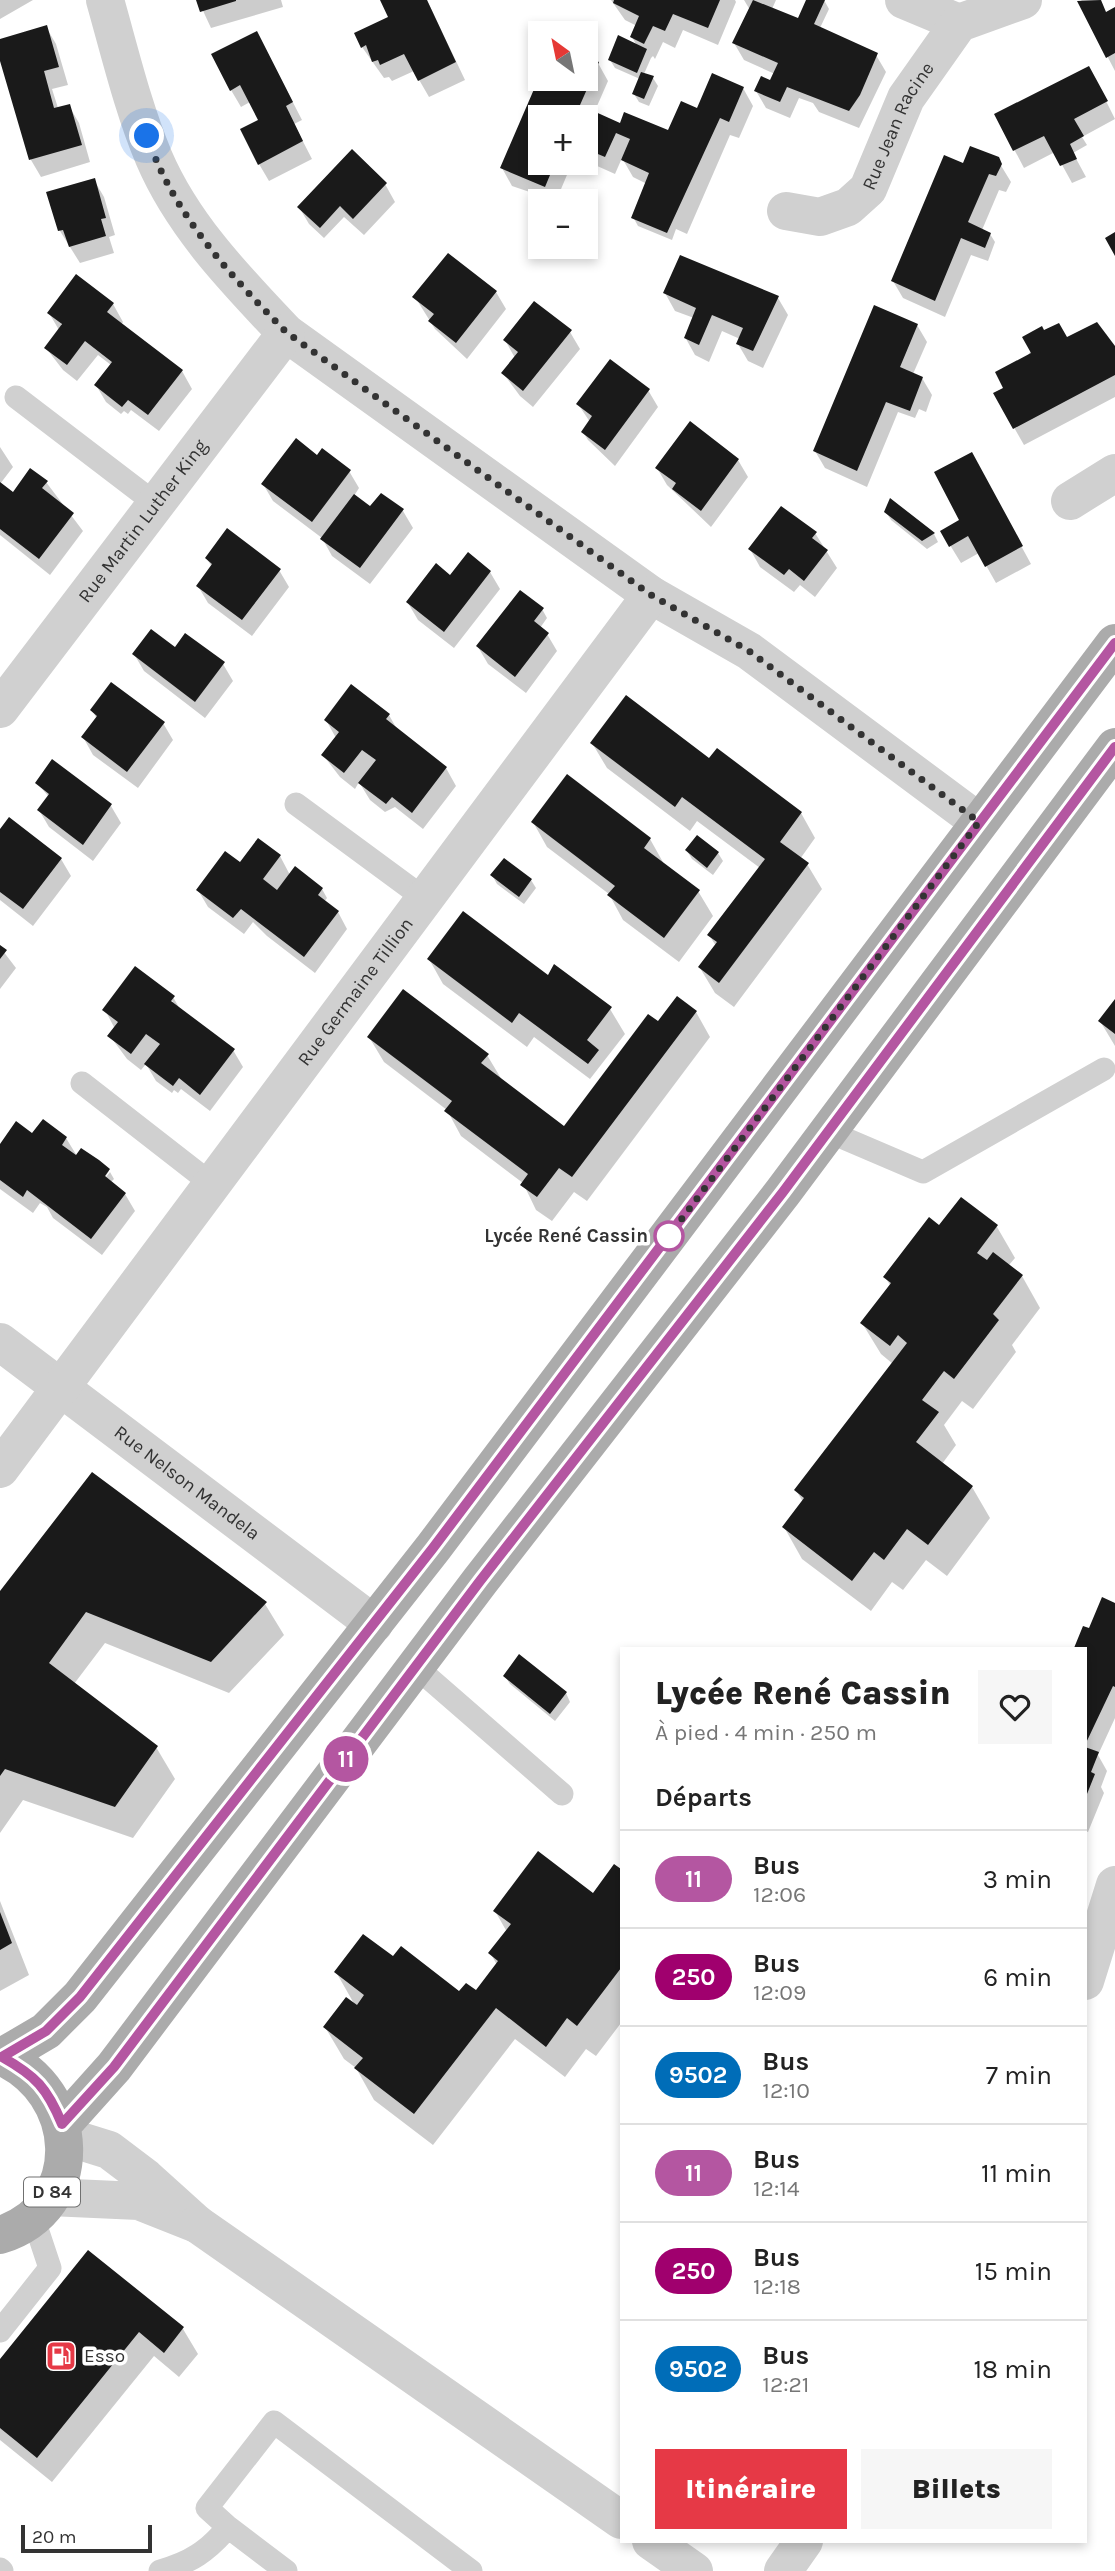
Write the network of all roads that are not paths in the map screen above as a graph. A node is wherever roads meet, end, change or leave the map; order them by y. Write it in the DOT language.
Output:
graph roads {
  1 [pos="104,0"];
  2 [pos="904,0"];
  3 [pos="1023,0"];
  4 [pos="959,23"];
  5 [pos="786,211"];
  6 [pos="286,332"];
  7 [pos="16,397"];
  8 [pos="1115,473"];
  9 [pos="1070,501"];
  10 [pos="156,504"];
  11 [pos="651,595"];
  12 [pos="1115,642"];
  13 [pos="0,709"];
  14 [pos="1115,747"];
  15 [pos="296,804"];
  16 [pos="979,822"];
  17 [pos="425,899"];
  18 [pos="1104,1069"];
  19 [pos="82,1083"];
  20 [pos="827,1131"];
  21 [pos="214,1185"];
  22 [pos="0,1342"];
  23 [pos="61,1389"];
  24 [pos="0,1469"];
  25 [pos="374,1624"];
  26 [pos="416,1667"];
  27 [pos="562,1794"];
  28 [pos="1115,1885"];
  29 [pos="1097,1968"];
  30 [pos="1,2056"];
  31 [pos="63,2130"];
  32 [pos="41,2207"];
  33 [pos="197,2224"];
  34 [pos="0,2235"];
  35 [pos="0,2331"];
  36 [pos="620,2519"];
  37 [pos="228,2527"];
  38 [pos="654,2543"];
  39 [pos="803,2543"];
  40 [pos="160,2571"];
  41 [pos="286,2571"];
  42 [pos="471,2571"];
  43 [pos="694,2571"];
  44 [pos="783,2571"];
  1 -- 6 [label="street"];
  2 -- 4 [label="street"];
  3 -- 4 [label="street"];
  4 -- 5 [label="street, Rue Jean Racine"];
  6 -- 10 [label="street, Rue Martin Luther King"];
  6 -- 11 [label="street"];
  7 -- 10 [label="lane"];
  8 -- 9 [label="street"];
  10 -- 13 [label="street, Rue Martin Luther King"];
  11 -- 16 [label="street"];
  11 -- 17 [label="street, Rue Germaine Tillion"];
  12 -- 16 [label="main road"];
  14 -- 20 [label="main road"];
  15 -- 17 [label="lane"];
  16 -- 25 [label="main road"];
  17 -- 21 [label="street, Rue Germaine Tillion"];
  18 -- 20 [label="lane"];
  19 -- 21 [label="lane"];
  20 -- 26 [label="main road"];
  21 -- 23 [label="street, Rue Germaine Tillion"];
  22 -- 23 [label="street, Rue Nelson Mandela"];
  23 -- 24 [label="street, Rue Germaine Tillion"];
  23 -- 25 [label="street, Rue Nelson Mandela"];
  25 -- 30 [label="main road"];
  26 -- 27 [label="lane"];
  26 -- 31 [label="main road"];
  28 -- 29 [label="street"];
  30 -- 31 [label="main road"];
  31 -- 32 [label="main road, D 84"];
  31 -- 33 [label="street"];
  32 -- 33 [label="street"];
  32 -- 34 [label="main road, D 84"];
  32 -- 35 [label="lane"];
  33 -- 36 [label="street"];
  37 -- 40 [label="lane"];
  37 -- 41 [label="lane"];
  37 -- 42 [label="lane"];
  38 -- 43 [label="street"];
  39 -- 44 [label="street"];
}
